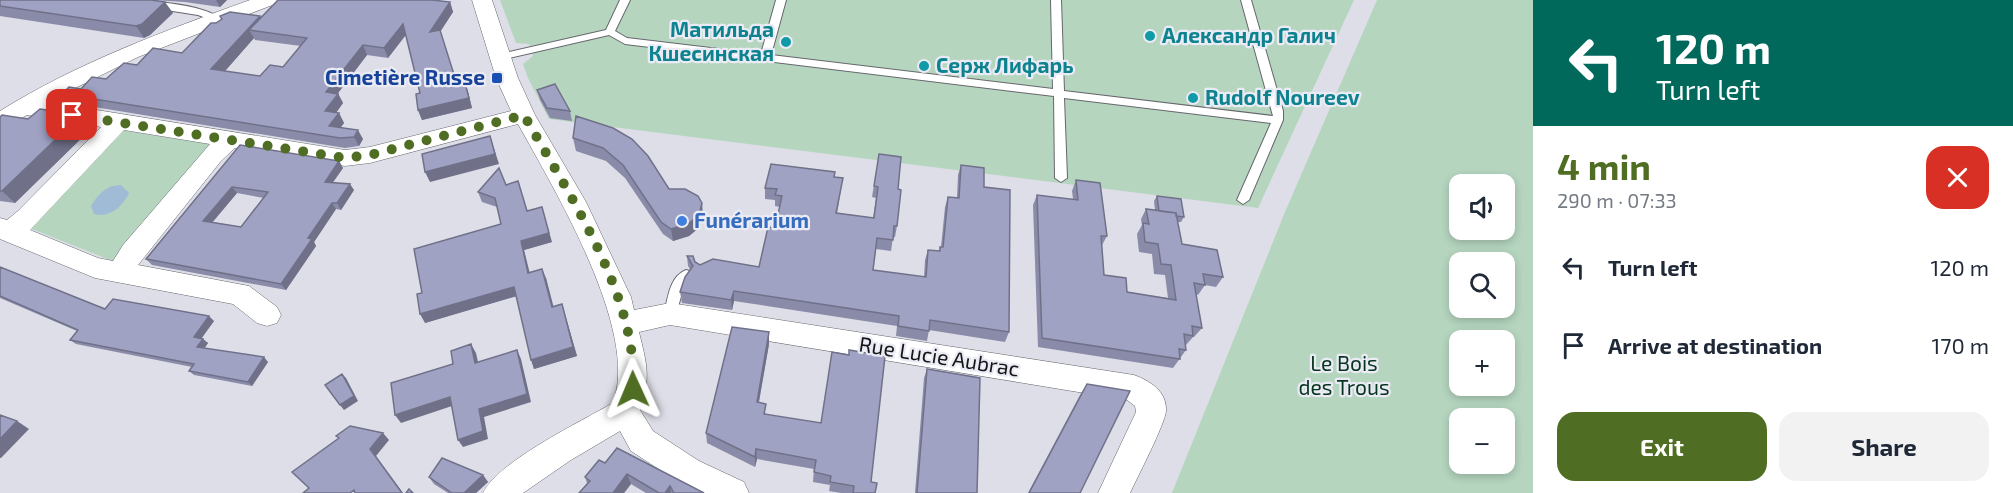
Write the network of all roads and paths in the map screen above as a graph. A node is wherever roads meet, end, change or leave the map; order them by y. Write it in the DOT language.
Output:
graph roads {
  1 [pos="122,0"];
  2 [pos="268,0"];
  3 [pos="482,0"];
  4 [pos="625,0"];
  5 [pos="781,0"];
  6 [pos="1056,0"];
  7 [pos="1246,0"];
  8 [pos="213,24"];
  9 [pos="610,32"];
  10 [pos="500,57"];
  11 [pos="765,58"];
  12 [pos="1059,93"];
  13 [pos="21,106"];
  14 [pos="524,115"];
  15 [pos="1278,120"];
  16 [pos="0,121"];
  17 [pos="118,123"];
  18 [pos="230,140"];
  19 [pos="1061,178"];
  20 [pos="1243,200"];
  21 [pos="5,230"];
  22 [pos="119,273"];
  23 [pos="686,275"];
  24 [pos="267,315"];
  25 [pos="680,316"];
  26 [pos="625,323"];
  27 [pos="625,412"];
  28 [pos="499,493"];
  29 [pos="733,493"];
  30 [pos="1114,493"];
  1 -- 8 [label="lane"];
  2 -- 8 [label="street"];
  3 -- 10 [label="street"];
  4 -- 9 [label="lane"];
  5 -- 11 [label="lane"];
  6 -- 12 [label="lane"];
  7 -- 15 [label="lane"];
  8 -- 13 [label="street"];
  9 -- 10 [label="lane"];
  9 -- 11 [label="lane"];
  10 -- 14 [label="street"];
  11 -- 12 [label="lane"];
  12 -- 15 [label="lane"];
  12 -- 19 [label="lane"];
  13 -- 16 [label="street"];
  13 -- 17 [label="street"];
  14 -- 18 [label="street"];
  14 -- 26 [label="street"];
  15 -- 20 [label="lane"];
  17 -- 18 [label="street"];
  17 -- 21 [label="street"];
  18 -- 22 [label="street"];
  21 -- 22 [label="street"];
  22 -- 24 [label="street"];
  23 -- 25 [label="lane"];
  25 -- 26 [label="street, Rue Lucie Aubrac"];
  25 -- 30 [label="street, Rue Lucie Aubrac"];
  26 -- 27 [label="street"];
  27 -- 28 [label="street"];
  27 -- 29 [label="street"];
}
